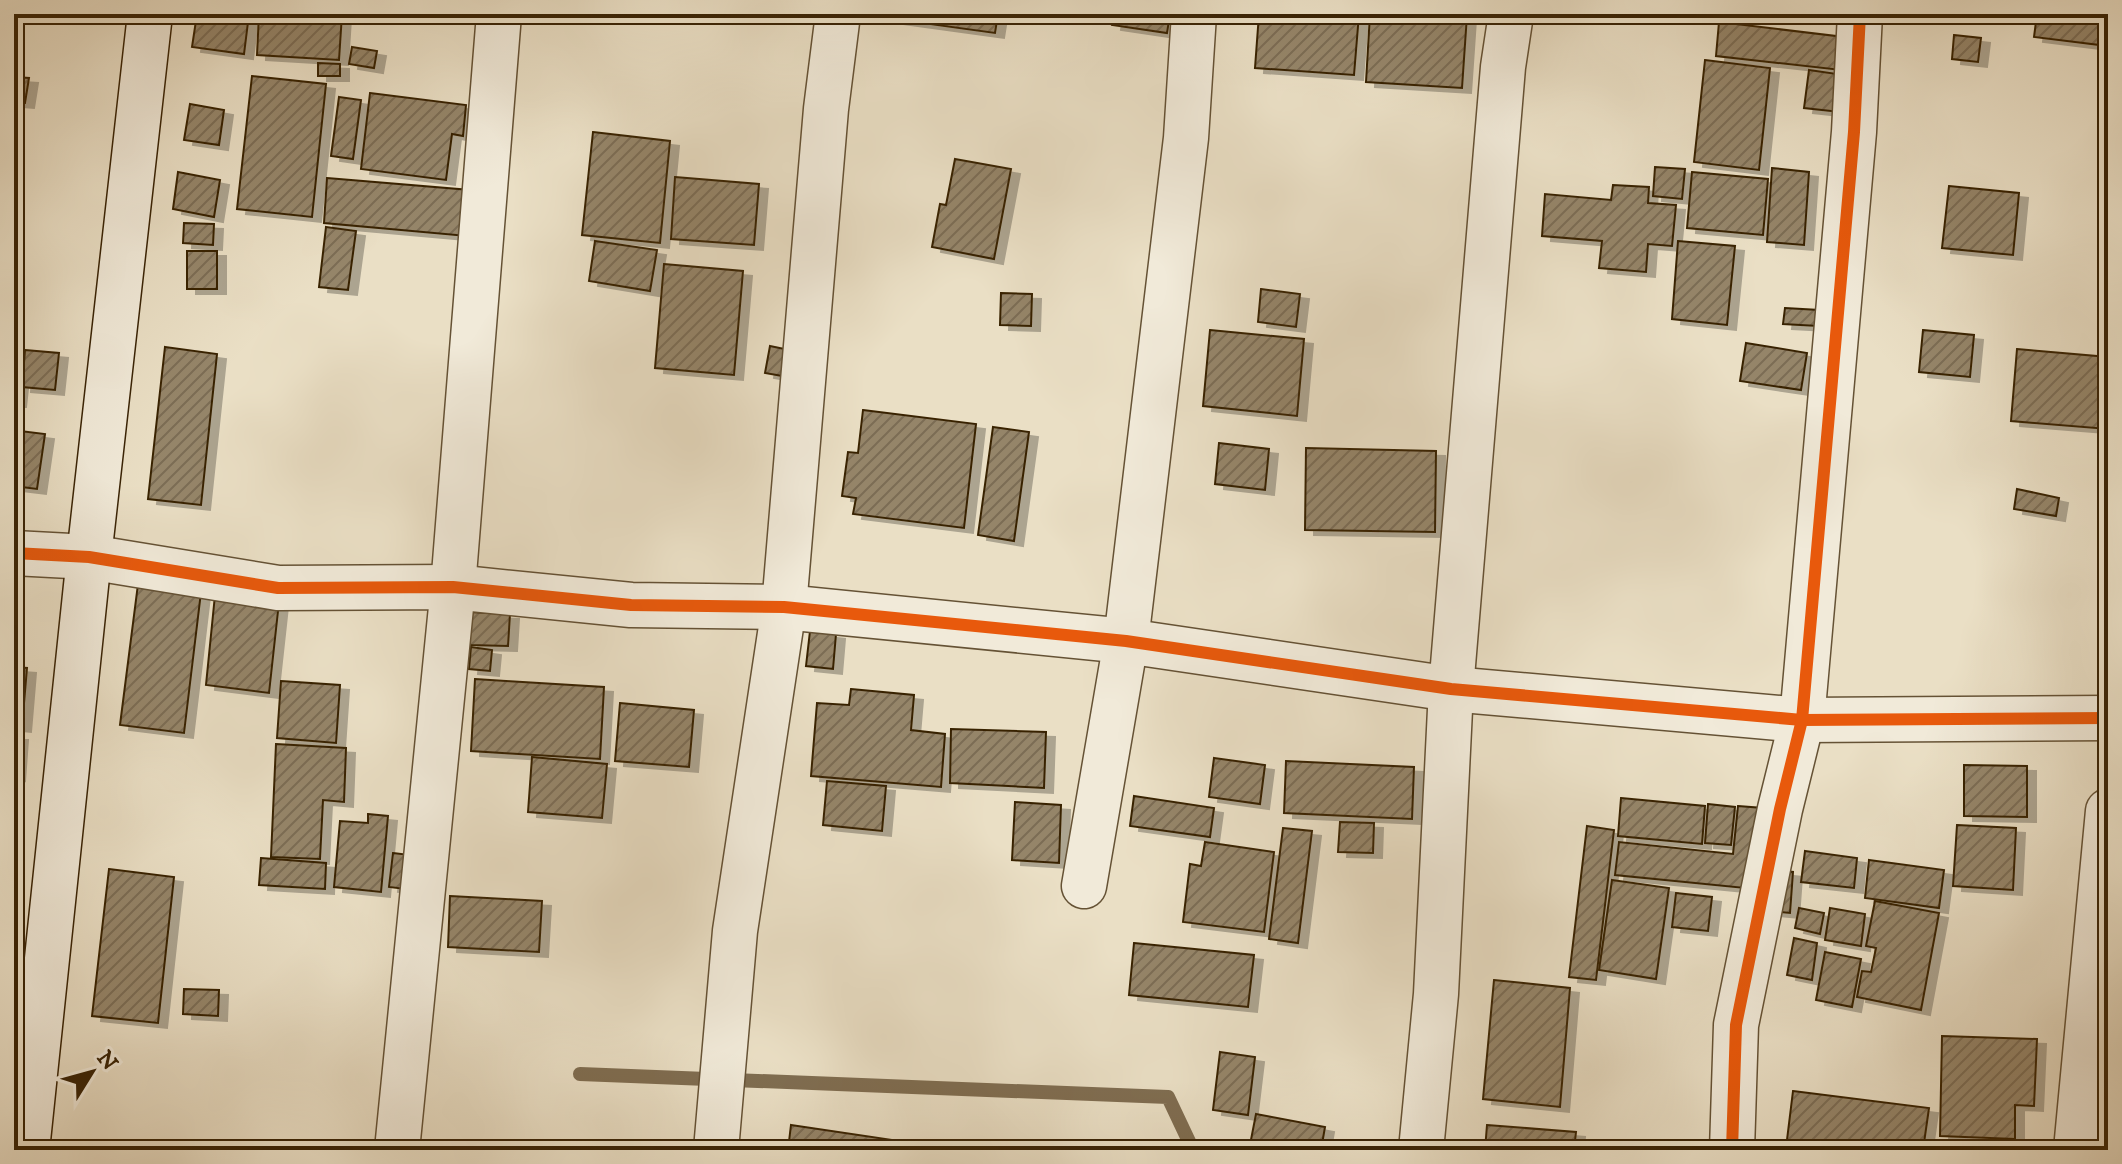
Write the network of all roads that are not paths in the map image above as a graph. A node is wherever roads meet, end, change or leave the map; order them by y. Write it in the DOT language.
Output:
graph roads {
  1 [pos="150,14"];
  2 [pos="499,14"];
  3 [pos="838,14"];
  4 [pos="1194,14"];
  5 [pos="1511,14"];
  6 [pos="1860,14"];
  7 [pos="14,553"];
  8 [pos="89,557"];
  9 [pos="453,587"];
  10 [pos="784,607"];
  11 [pos="1126,641"];
  12 [pos="1451,689"];
  13 [pos="2108,718"];
  14 [pos="1802,720"];
  15 [pos="2108,811"];
  16 [pos="1084,886"];
  17 [pos="27,1150"];
  18 [pos="397,1150"];
  19 [pos="716,1150"];
  20 [pos="1421,1150"];
  21 [pos="1732,1150"];
  22 [pos="2076,1150"];
  1 -- 8 [label="street"];
  2 -- 9 [label="street"];
  3 -- 10 [label="street"];
  4 -- 11 [label="street"];
  5 -- 12 [label="street"];
  6 -- 14 [label="street"];
  7 -- 8 [label="street"];
  8 -- 9 [label="street"];
  8 -- 17 [label="street"];
  9 -- 10 [label="street"];
  9 -- 18 [label="street"];
  10 -- 11 [label="street"];
  10 -- 19 [label="street"];
  11 -- 12 [label="street"];
  11 -- 16 [label="street"];
  12 -- 14 [label="street"];
  12 -- 20 [label="street"];
  13 -- 14 [label="street"];
  14 -- 21 [label="street"];
  15 -- 22 [label="street"];
}
